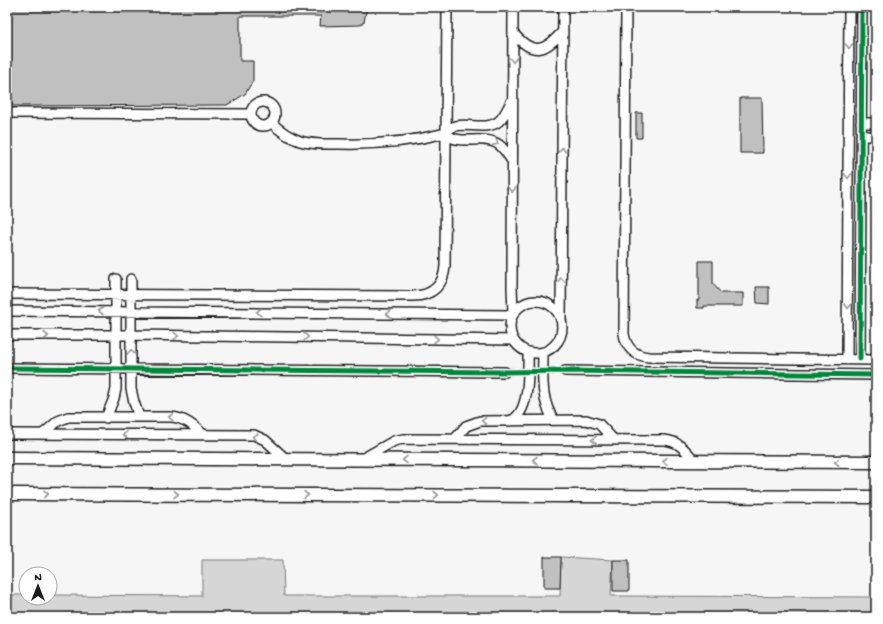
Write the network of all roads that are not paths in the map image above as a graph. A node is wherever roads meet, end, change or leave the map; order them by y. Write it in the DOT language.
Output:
graph roads {
  1 [pos="447,7"];
  2 [pos="513,7"];
  3 [pos="563,7"];
  4 [pos="626,7"];
  5 [pos="849,7"];
  6 [pos="862,7"];
  7 [pos="563,31"];
  8 [pos="513,33"];
  9 [pos="513,99"];
  10 [pos="7,113"];
  11 [pos="251,114"];
  12 [pos="272,123"];
  13 [pos="861,123"];
  14 [pos="876,123"];
  15 [pos="479,126"];
  16 [pos="446,133"];
  17 [pos="861,136"];
  18 [pos="876,136"];
  19 [pos="479,139"];
  20 [pos="512,161"];
  21 [pos="848,262"];
  22 [pos="860,263"];
  23 [pos="116,278"];
  24 [pos="131,278"];
  25 [pos="7,294"];
  26 [pos="116,294"];
  27 [pos="131,294"];
  28 [pos="7,311"];
  29 [pos="116,311"];
  30 [pos="131,311"];
  31 [pos="513,314"];
  32 [pos="561,319"];
  33 [pos="7,335"];
  34 [pos="131,335"];
  35 [pos="116,336"];
  36 [pos="513,340"];
  37 [pos="528,352"];
  38 [pos="544,352"];
  39 [pos="860,359"];
  40 [pos="847,360"];
  41 [pos="876,360"];
  42 [pos="7,368"];
  43 [pos="116,368"];
  44 [pos="131,368"];
  45 [pos="564,371"];
  46 [pos="505,372"];
  47 [pos="876,375"];
  48 [pos="115,395"];
  49 [pos="132,396"];
  50 [pos="526,396"];
  51 [pos="544,396"];
  52 [pos="139,417"];
  53 [pos="106,418"];
  54 [pos="554,420"];
  55 [pos="510,421"];
  56 [pos="7,434"];
  57 [pos="43,434"];
  58 [pos="204,435"];
  59 [pos="455,439"];
  60 [pos="614,440"];
  61 [pos="7,458"];
  62 [pos="286,459"];
  63 [pos="362,459"];
  64 [pos="694,461"];
  65 [pos="876,462"];
  66 [pos="7,494"];
  67 [pos="876,497"];
  1 -- 16 [label="street"];
  2 -- 8 [label="street"];
  3 -- 7 [label="street"];
  4 -- 40 [label="street"];
  5 -- 21 [label="street, one-way"];
  6 -- 13 [label="street"];
  7 -- 8 [label="street"];
  32 -- 7 [label="street, one-way"];
  8 -- 9 [label="street, one-way"];
  9 -- 15 [label="street"];
  9 -- 20 [label="street"];
  10 -- 11 [label="street"];
  11 -- 12 [label="street"];
  11 -- 12 [label="street"];
  12 -- 16 [label="street"];
  13 -- 14 [label="street"];
  13 -- 17 [label="street"];
  15 -- 16 [label="street"];
  15 -- 19 [label="street"];
  16 -- 19 [label="street"];
  16 -- 27 [label="street"];
  17 -- 18 [label="street"];
  17 -- 22 [label="street"];
  19 -- 20 [label="street, one-way"];
  20 -- 31 [label="street, one-way"];
  21 -- 22 [label="street"];
  21 -- 40 [label="street, one-way"];
  22 -- 39 [label="street"];
  23 -- 26 [label="street"];
  24 -- 27 [label="street"];
  25 -- 26 [label="street"];
  26 -- 27 [label="street"];
  26 -- 29 [label="street"];
  27 -- 30 [label="street"];
  29 -- 28 [label="street, one-way"];
  29 -- 30 [label="street"];
  29 -- 35 [label="street"];
  31 -- 30 [label="street, one-way"];
  30 -- 34 [label="street"];
  31 -- 32 [label="street"];
  31 -- 36 [label="street"];
  32 -- 38 [label="street"];
  33 -- 35 [label="street, one-way"];
  34 -- 35 [label="street"];
  34 -- 36 [label="street, one-way"];
  44 -- 34 [label="street, one-way"];
  35 -- 43 [label="street"];
  36 -- 37 [label="street"];
  37 -- 38 [label="street"];
  37 -- 50 [label="street"];
  38 -- 51 [label="street"];
  39 -- 40 [label="street"];
  39 -- 41 [label="street"];
  42 -- 43 [label="street"];
  43 -- 44 [label="street"];
  43 -- 48 [label="street"];
  44 -- 46 [label="street"];
  44 -- 49 [label="street"];
  45 -- 47 [label="street"];
  48 -- 49 [label="street"];
  48 -- 53 [label="street"];
  49 -- 52 [label="street"];
  50 -- 51 [label="street"];
  50 -- 55 [label="street"];
  51 -- 54 [label="street"];
  52 -- 53 [label="street"];
  58 -- 52 [label="street, one-way"];
  53 -- 57 [label="street"];
  54 -- 55 [label="street"];
  54 -- 60 [label="street"];
  55 -- 59 [label="street, one-way"];
  56 -- 57 [label="street"];
  58 -- 57 [label="street, one-way"];
  62 -- 58 [label="street, one-way"];
  60 -- 59 [label="street, one-way"];
  59 -- 63 [label="street"];
  60 -- 64 [label="street"];
  61 -- 62 [label="main road"];
  62 -- 63 [label="main road"];
  64 -- 63 [label="main road, one-way"];
  65 -- 64 [label="main road, one-way"];
  66 -- 67 [label="main road, one-way"];
}
